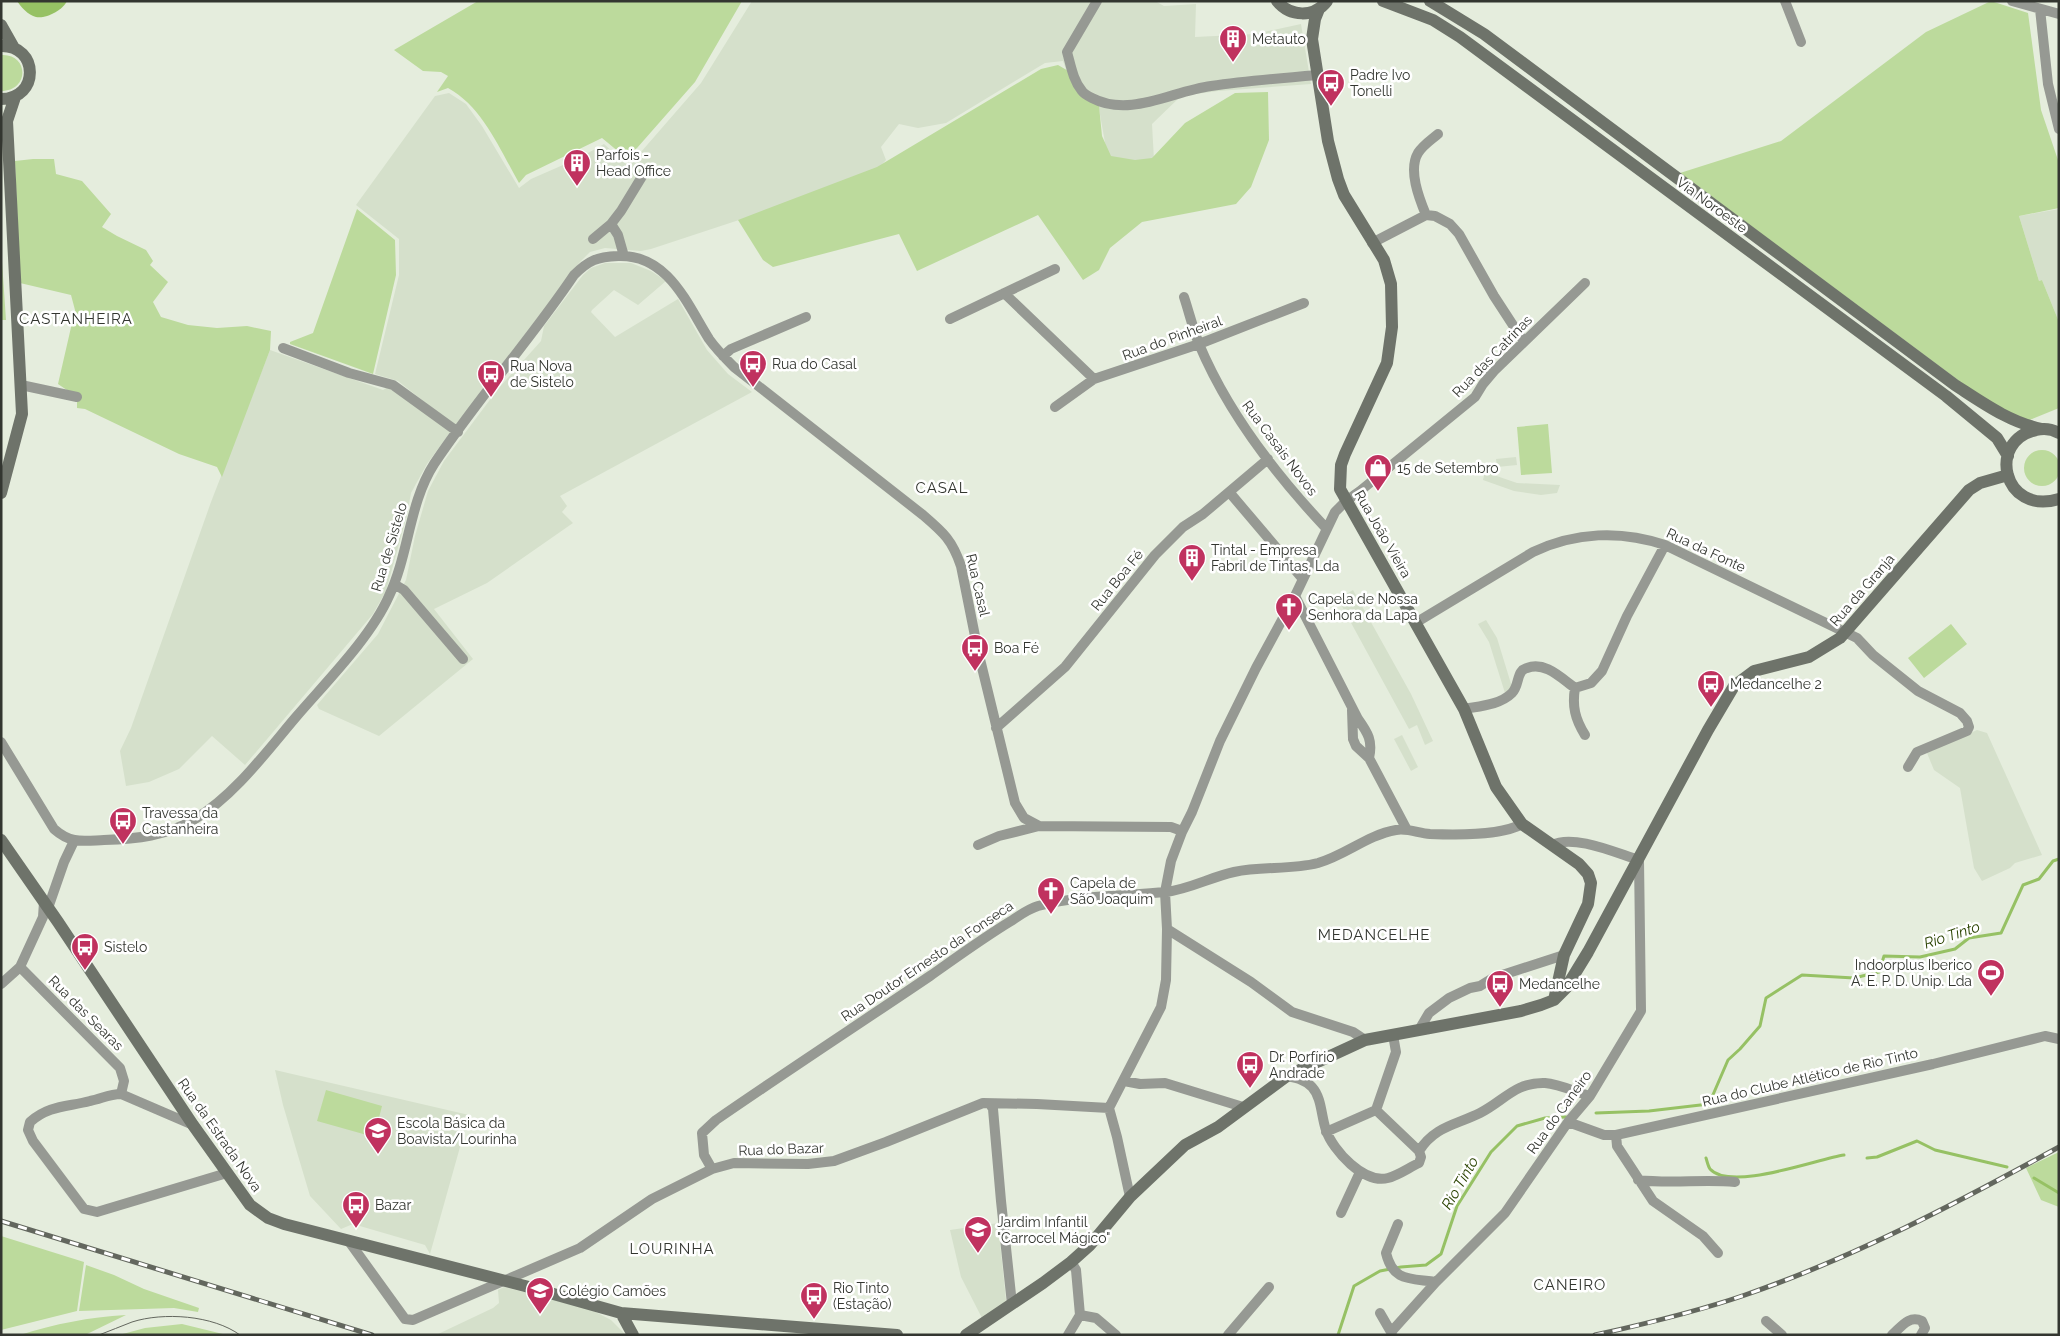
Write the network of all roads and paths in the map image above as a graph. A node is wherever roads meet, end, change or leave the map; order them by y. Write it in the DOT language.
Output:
graph roads {
  1 [pos="1098,1"];
  2 [pos="1277,1"];
  3 [pos="1383,1"];
  4 [pos="1430,1"];
  5 [pos="1786,1"];
  6 [pos="2012,1"];
  7 [pos="1323,5"];
  8 [pos="2040,9"];
  9 [pos="1295,13"];
  10 [pos="2059,14"];
  11 [pos="1,25"];
  12 [pos="1312,38"];
  13 [pos="1801,42"];
  14 [pos="1,46"];
  15 [pos="14,48"];
  16 [pos="1318,75"];
  17 [pos="15,97"];
  18 [pos="1,99"];
  19 [pos="1,109"];
  20 [pos="7,121"];
  21 [pos="2059,129"];
  22 [pos="1438,134"];
  23 [pos="646,170"];
  24 [pos="1426,215"];
  25 [pos="611,224"];
  26 [pos="593,239"];
  27 [pos="1372,243"];
  28 [pos="624,256"];
  29 [pos="1055,269"];
  30 [pos="1585,283"];
  31 [pos="1004,293"];
  32 [pos="1184,297"];
  33 [pos="1304,303"];
  34 [pos="806,317"];
  35 [pos="950,319"];
  36 [pos="1524,342"];
  37 [pos="1199,344"];
  38 [pos="283,348"];
  39 [pos="723,356"];
  40 [pos="1094,380"];
  41 [pos="21,385"];
  42 [pos="77,397"];
  43 [pos="1055,407"];
  44 [pos="2042,429"];
  45 [pos="458,432"];
  46 [pos="2059,433"];
  47 [pos="2008,456"];
  48 [pos="1268,459"];
  49 [pos="2008,475"];
  50 [pos="1,493"];
  51 [pos="1230,493"];
  52 [pos="2059,499"];
  53 [pos="1346,501"];
  54 [pos="1326,528"];
  55 [pos="1665,545"];
  56 [pos="1302,578"];
  57 [pos="394,584"];
  58 [pos="1295,596"];
  59 [pos="1417,622"];
  60 [pos="1845,632"];
  61 [pos="463,659"];
  62 [pos="1575,688"];
  63 [pos="1352,706"];
  64 [pos="1464,709"];
  65 [pos="996,728"];
  66 [pos="1585,735"];
  67 [pos="1,742"];
  68 [pos="1369,758"];
  69 [pos="1908,767"];
  70 [pos="1522,824"];
  71 [pos="1039,826"];
  72 [pos="1406,828"];
  73 [pos="1182,831"];
  74 [pos="1,840"];
  75 [pos="74,841"];
  76 [pos="1552,844"];
  77 [pos="978,845"];
  78 [pos="1639,860"];
  79 [pos="1165,892"];
  80 [pos="46,905"];
  81 [pos="1167,929"];
  82 [pos="1564,955"];
  83 [pos="20,967"];
  84 [pos="1,984"];
  85 [pos="1554,1000"];
  86 [pos="1419,1030"];
  87 [pos="1393,1035"];
  88 [pos="2059,1039"];
  89 [pos="1365,1040"];
  90 [pos="1287,1076"];
  91 [pos="1124,1081"];
  92 [pos="121,1094"];
  93 [pos="1590,1096"];
  94 [pos="990,1104"];
  95 [pos="1244,1107"];
  96 [pos="1109,1108"];
  97 [pos="1376,1110"];
  98 [pos="1568,1122"];
  99 [pos="193,1125"];
  100 [pos="1326,1132"];
  101 [pos="1616,1135"];
  102 [pos="1419,1151"];
  103 [pos="712,1169"];
  104 [pos="1360,1172"];
  105 [pos="227,1173"];
  106 [pos="1638,1180"];
  107 [pos="1735,1182"];
  108 [pos="1130,1197"];
  109 [pos="1341,1212"];
  110 [pos="1398,1224"];
  111 [pos="348,1240"];
  112 [pos="1718,1253"];
  113 [pos="1071,1262"];
  114 [pos="503,1281"];
  115 [pos="1436,1282"];
  116 [pos="1269,1287"];
  117 [pos="1012,1304"];
  118 [pos="621,1313"];
  119 [pos="1380,1313"];
  120 [pos="1080,1315"];
  121 [pos="1766,1320"];
  122 [pos="1392,1333"];
  123 [pos="633,1335"];
  124 [pos="897,1335"];
  125 [pos="966,1335"];
  126 [pos="1068,1335"];
  127 [pos="1116,1335"];
  128 [pos="1228,1335"];
  129 [pos="1782,1335"];
  130 [pos="1892,1335"];
  131 [pos="1921,1335"];
  1 -- 16 [label="street"];
  2 -- 9 [label="street"];
  3 -- 47 [label="street, Via Noroeste"];
  4 -- 44 [label="street, Via Noroeste"];
  5 -- 13 [label="street"];
  6 -- 8 [label="street"];
  7 -- 9 [label="street"];
  7 -- 12 [label="street, Rua João Vieira"];
  8 -- 10 [label="street"];
  8 -- 21 [label="street"];
  9 -- 12 [label="street, Rua João Vieira"];
  11 -- 15 [label="street"];
  12 -- 16 [label="street, Rua João Vieira"];
  14 -- 15 [label="street"];
  15 -- 17 [label="street"];
  16 -- 27 [label="street, Rua João Vieira"];
  17 -- 18 [label="street"];
  17 -- 20 [label="street"];
  19 -- 20 [label="street"];
  20 -- 41 [label="street"];
  22 -- 24 [label="street"];
  23 -- 25 [label="street"];
  24 -- 27 [label="street"];
  24 -- 36 [label="street"];
  25 -- 26 [label="street"];
  25 -- 28 [label="street"];
  27 -- 53 [label="street, Rua João Vieira"];
  28 -- 39 [label="street, Rua Casal"];
  28 -- 45 [label="street, Rua de Sistelo"];
  29 -- 31 [label="street"];
  30 -- 36 [label="street, Rua das Catrinas"];
  31 -- 35 [label="street"];
  31 -- 40 [label="street"];
  32 -- 37 [label="street, Rua Casais Novos"];
  33 -- 37 [label="street, Rua do Pinheiral"];
  34 -- 39 [label="street"];
  36 -- 53 [label="street, Rua das Catrinas"];
  37 -- 40 [label="street, Rua do Pinheiral"];
  37 -- 48 [label="street, Rua Casais Novos"];
  38 -- 45 [label="street"];
  39 -- 65 [label="street, Rua Casal"];
  40 -- 43 [label="street, Rua do Pinheiral"];
  41 -- 42 [label="street"];
  41 -- 50 [label="street"];
  44 -- 46 [label="street, Via Noroeste"];
  44 -- 47 [label="street"];
  45 -- 57 [label="street, Rua de Sistelo"];
  47 -- 49 [label="street"];
  48 -- 51 [label="street, Rua Boa Fé"];
  48 -- 54 [label="street, Rua Casais Novos"];
  49 -- 52 [label="street"];
  49 -- 60 [label="street, Rua da Granja"];
  51 -- 56 [label="street"];
  51 -- 65 [label="street, Rua Boa Fé"];
  53 -- 54 [label="street, Rua das Catrinas"];
  53 -- 59 [label="street, Rua João Vieira"];
  54 -- 56 [label="street, Rua das Catrinas"];
  55 -- 59 [label="street, Rua da Fonte"];
  55 -- 60 [label="street, Rua da Fonte"];
  55 -- 62 [label="street"];
  56 -- 58 [label="street, Rua das Catrinas"];
  57 -- 61 [label="street"];
  57 -- 75 [label="street, Rua de Sistelo"];
  58 -- 63 [label="street"];
  58 -- 73 [label="street, Rua das Catrinas"];
  59 -- 64 [label="street, Rua João Vieira"];
  60 -- 69 [label="street, Rua da Fonte"];
  60 -- 78 [label="street, Rua da Granja"];
  62 -- 64 [label="street"];
  62 -- 66 [label="street"];
  63 -- 68 [label="street"];
  63 -- 68 [label="street"];
  64 -- 70 [label="street, Rua João Vieira"];
  65 -- 71 [label="street, Rua Casal"];
  67 -- 75 [label="street"];
  68 -- 72 [label="street"];
  70 -- 72 [label="street, Rua Doutor Ernesto da Fonseca"];
  70 -- 76 [label="street, Rua João Vieira"];
  71 -- 73 [label="street"];
  71 -- 77 [label="street"];
  72 -- 79 [label="street, Rua Doutor Ernesto da Fonseca"];
  73 -- 79 [label="street, Rua das Catrinas"];
  74 -- 80 [label="street, Rua da Estrada Nova"];
  75 -- 80 [label="street"];
  76 -- 78 [label="street"];
  76 -- 82 [label="street, Rua João Vieira"];
  78 -- 85 [label="street, Rua da Granja"];
  78 -- 93 [label="street, Rua do Caneiro"];
  79 -- 81 [label="street, Rua das Catrinas"];
  79 -- 103 [label="street, Rua Doutor Ernesto da Fonseca"];
  80 -- 83 [label="street"];
  80 -- 99 [label="street, Rua da Estrada Nova"];
  81 -- 89 [label="street"];
  81 -- 91 [label="street, Rua das Catrinas"];
  82 -- 85 [label="street, Rua João Vieira"];
  82 -- 86 [label="street"];
  83 -- 84 [label="street"];
  83 -- 92 [label="street, Rua das Searas"];
  85 -- 86 [label="street"];
  86 -- 87 [label="street"];
  87 -- 89 [label="street"];
  87 -- 97 [label="street"];
  88 -- 101 [label="street, Rua do Clube Atlético de Rio Tinto"];
  89 -- 90 [label="street"];
  90 -- 95 [label="street"];
  90 -- 100 [label="street"];
  91 -- 95 [label="street"];
  91 -- 96 [label="street, Rua das Catrinas"];
  92 -- 99 [label="street"];
  92 -- 105 [label="street"];
  93 -- 98 [label="street, Rua do Caneiro"];
  93 -- 102 [label="street"];
  94 -- 96 [label="street, Rua do Bazar"];
  94 -- 103 [label="street, Rua do Bazar"];
  94 -- 117 [label="street"];
  95 -- 108 [label="street"];
  96 -- 108 [label="street"];
  97 -- 100 [label="street"];
  97 -- 102 [label="street"];
  98 -- 101 [label="street, Rua do Clube Atlético de Rio Tinto"];
  98 -- 115 [label="street, Rua do Caneiro"];
  99 -- 105 [label="street, Rua da Estrada Nova"];
  100 -- 104 [label="street"];
  101 -- 106 [label="street"];
  102 -- 104 [label="street"];
  103 -- 114 [label="street, Rua do Bazar"];
  104 -- 109 [label="street"];
  105 -- 111 [label="street, Rua da Estrada Nova"];
  106 -- 107 [label="street"];
  106 -- 112 [label="street"];
  108 -- 113 [label="street"];
  110 -- 115 [label="street"];
  111 -- 114 [label="street, Rua da Estrada Nova"];
  111 -- 114 [label="street, Rua do Bazar"];
  113 -- 117 [label="street"];
  113 -- 120 [label="street"];
  114 -- 118 [label="street, Rua da Estrada Nova"];
  115 -- 122 [label="street, Rua do Caneiro"];
  116 -- 128 [label="street"];
  117 -- 125 [label="street"];
  118 -- 123 [label="street"];
  118 -- 124 [label="street, Rua da Estrada Nova"];
  119 -- 122 [label="street"];
  120 -- 126 [label="street"];
  120 -- 127 [label="street"];
  121 -- 129 [label="street"];
  130 -- 131 [label="street"];
}
